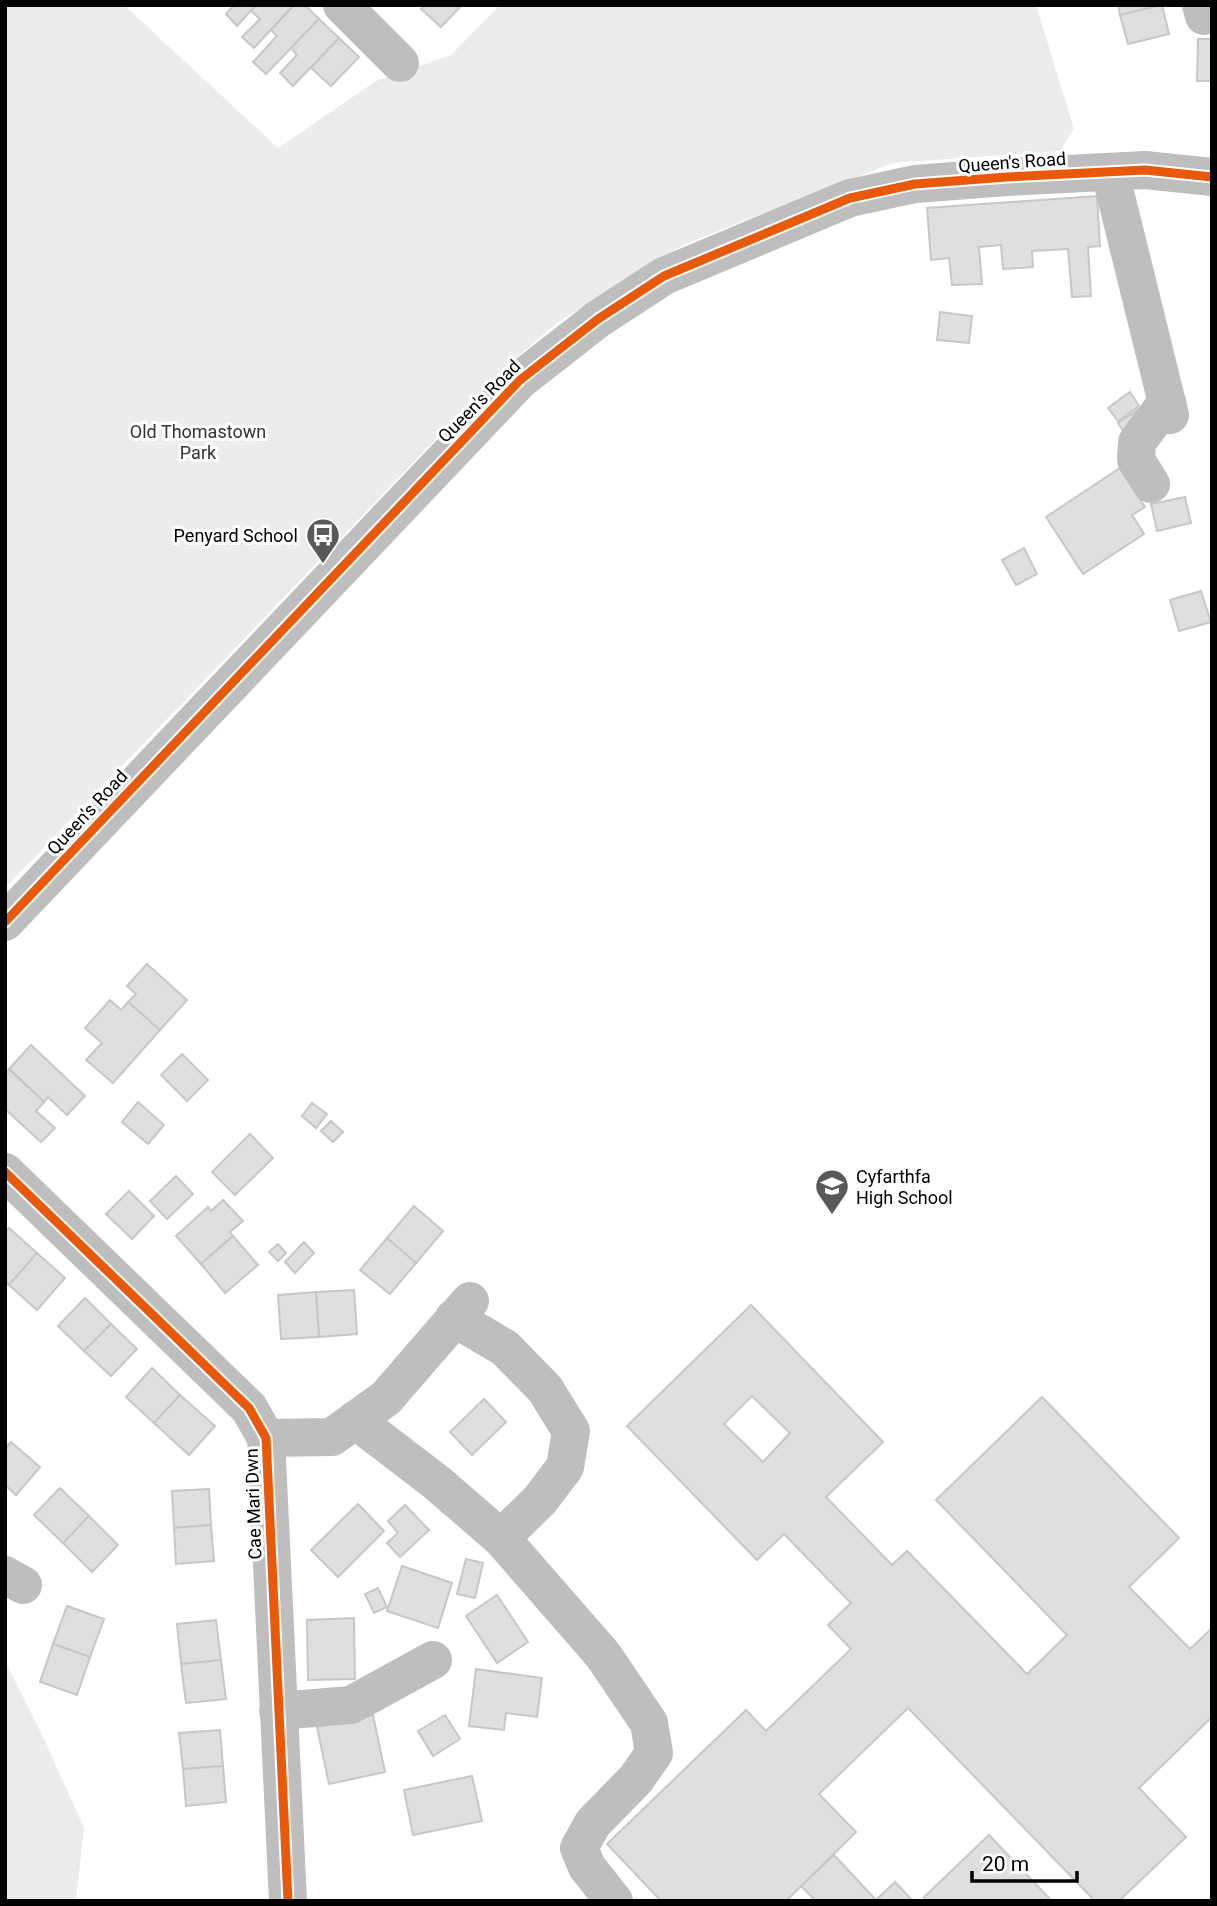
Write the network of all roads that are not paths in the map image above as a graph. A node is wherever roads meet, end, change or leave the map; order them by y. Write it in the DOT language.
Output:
graph roads {
  1 [pos="342,5"];
  2 [pos="400,62"];
  3 [pos="1110,172"];
  4 [pos="1212,177"];
  5 [pos="1151,484"];
  6 [pos="5,922"];
  7 [pos="5,1172"];
  8 [pos="355,1420"];
  9 [pos="266,1438"];
  10 [pos="501,1538"];
  11 [pos="433,1660"];
  12 [pos="278,1711"];
  13 [pos="288,1901"];
  14 [pos="614,1901"];
  1 -- 2 [label="street"];
  3 -- 4 [label="street, Queen's Road"];
  3 -- 5 [label="street"];
  3 -- 6 [label="street, Queen's Road"];
  7 -- 9 [label="street, Cae Mari Dwn"];
  8 -- 9 [label="street"];
  8 -- 10 [label="street"];
  8 -- 10 [label="street"];
  9 -- 12 [label="street, Cae Mari Dwn"];
  10 -- 14 [label="street"];
  11 -- 12 [label="street"];
  12 -- 13 [label="street, Cae Mari Dwn"];
}
